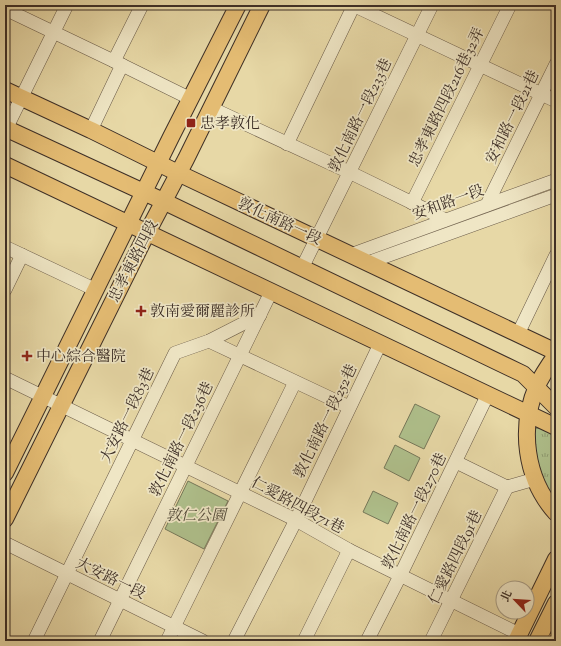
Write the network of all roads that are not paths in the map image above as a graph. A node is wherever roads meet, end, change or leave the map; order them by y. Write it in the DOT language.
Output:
graph roads {
  1 [pos="67,5"];
  2 [pos="142,5"];
  3 [pos="238,5"];
  4 [pos="262,5"];
  5 [pos="353,5"];
  6 [pos="432,5"];
  7 [pos="510,5"];
  8 [pos="5,9"];
  9 [pos="53,32"];
  10 [pos="417,35"];
  11 [pos="118,63"];
  12 [pos="556,64"];
  13 [pos="480,65"];
  14 [pos="5,90"];
  15 [pos="541,94"];
  16 [pos="21,98"];
  17 [pos="191,99"];
  18 [pos="556,102"];
  19 [pos="211,108"];
  20 [pos="5,129"];
  21 [pos="91,130"];
  22 [pos="287,144"];
  23 [pos="159,164"];
  24 [pos="5,165"];
  25 [pos="349,172"];
  26 [pos="178,173"];
  27 [pos="556,180"];
  28 [pos="144,192"];
  29 [pos="556,195"];
  30 [pos="163,201"];
  31 [pos="412,203"];
  32 [pos="487,205"];
  33 [pos="445,220"];
  34 [pos="128,224"];
  35 [pos="146,233"];
  36 [pos="316,239"];
  37 [pos="5,247"];
  38 [pos="22,255"];
  39 [pos="350,255"];
  40 [pos="556,255"];
  41 [pos="367,263"];
  42 [pos="302,268"];
  43 [pos="5,290"];
  44 [pos="96,290"];
  45 [pos="271,292"];
  46 [pos="260,315"];
  47 [pos="518,334"];
  48 [pos="209,341"];
  49 [pos="380,344"];
  50 [pos="556,352"];
  51 [pos="240,355"];
  52 [pos="556,355"];
  53 [pos="5,378"];
  54 [pos="545,380"];
  55 [pos="295,382"];
  56 [pos="488,394"];
  57 [pos="43,396"];
  58 [pos="61,405"];
  59 [pos="349,407"];
  60 [pos="556,407"];
  61 [pos="528,414"];
  62 [pos="556,427"];
  63 [pos="133,440"];
  64 [pos="456,462"];
  65 [pos="186,466"];
  66 [pos="5,473"];
  67 [pos="535,479"];
  68 [pos="507,487"];
  69 [pos="240,492"];
  70 [pos="556,513"];
  71 [pos="5,519"];
  72 [pos="296,520"];
  73 [pos="5,544"];
  74 [pos="348,550"];
  75 [pos="556,559"];
  76 [pos="68,574"];
  77 [pos="400,576"];
  78 [pos="120,601"];
  79 [pos="451,601"];
  80 [pos="556,603"];
  81 [pos="174,627"];
  82 [pos="517,638"];
  83 [pos="34,641"];
  84 [pos="100,641"];
  85 [pos="167,641"];
  86 [pos="203,641"];
  87 [pos="234,641"];
  88 [pos="304,641"];
  89 [pos="367,641"];
  90 [pos="431,641"];
  91 [pos="537,641"];
  1 -- 9 [label="street"];
  2 -- 11 [label="street"];
  3 -- 17 [label="main road, 忠孝東路四段"];
  4 -- 19 [label="main road, 忠孝東路四段"];
  5 -- 10 [label="street"];
  5 -- 22 [label="street"];
  6 -- 10 [label="street, 敦化南路一段233巷"];
  7 -- 13 [label="street, 忠孝東路四段216巷32弄"];
  8 -- 9 [label="street"];
  9 -- 11 [label="street"];
  9 -- 16 [label="street"];
  10 -- 13 [label="street"];
  10 -- 25 [label="street, 敦化南路一段233巷"];
  11 -- 17 [label="street"];
  11 -- 21 [label="street"];
  12 -- 15 [label="street, 安和路一段21巷"];
  13 -- 15 [label="street"];
  13 -- 31 [label="street, 忠孝東路四段216巷32弄"];
  14 -- 16 [label="main road, 敦化南路一段"];
  15 -- 18 [label="street"];
  15 -- 32 [label="street, 安和路一段21巷"];
  16 -- 20 [label="street"];
  16 -- 21 [label="main road, 敦化南路一段"];
  17 -- 23 [label="main road, 忠孝東路四段"];
  19 -- 22 [label="street"];
  19 -- 26 [label="main road, 忠孝東路四段"];
  20 -- 28 [label="main road"];
  21 -- 23 [label="main road, 敦化南路一段"];
  22 -- 25 [label="street"];
  23 -- 26 [label="main road, 敦化南路一段"];
  23 -- 28 [label="main road, 忠孝東路四段"];
  24 -- 34 [label="main road"];
  25 -- 31 [label="street"];
  25 -- 36 [label="street, 敦化南路一段233巷"];
  26 -- 30 [label="main road, 忠孝東路四段"];
  26 -- 36 [label="main road, 敦化南路一段"];
  27 -- 32 [label="street, 安和路一段"];
  28 -- 30 [label="main road"];
  28 -- 34 [label="main road, 忠孝東路四段"];
  29 -- 41 [label="street, 安和路一段"];
  30 -- 35 [label="main road, 忠孝東路四段"];
  30 -- 42 [label="main road"];
  31 -- 33 [label="street"];
  32 -- 33 [label="street, 安和路一段"];
  33 -- 39 [label="street, 安和路一段"];
  34 -- 35 [label="main road"];
  34 -- 44 [label="main road, 忠孝東路四段"];
  35 -- 45 [label="main road"];
  35 -- 58 [label="main road, 忠孝東路四段"];
  36 -- 39 [label="main road, 敦化南路一段"];
  36 -- 42 [label="street, 敦化南路一段233巷"];
  37 -- 38 [label="street"];
  38 -- 43 [label="street"];
  38 -- 44 [label="street"];
  39 -- 41 [label="main road, 敦化南路一段"];
  40 -- 47 [label="street"];
  41 -- 47 [label="main road, 敦化南路一段"];
  42 -- 54 [label="main road"];
  44 -- 57 [label="main road, 忠孝東路四段"];
  45 -- 46 [label="street, 敦化南路一段236巷"];
  45 -- 49 [label="main road"];
  46 -- 48 [label="street, 大安路一段83巷"];
  46 -- 51 [label="street, 敦化南路一段236巷"];
  47 -- 50 [label="main road, 敦化南路一段"];
  48 -- 51 [label="street"];
  48 -- 63 [label="street, 大安路一段83巷"];
  49 -- 56 [label="main road"];
  49 -- 59 [label="street, 敦化南路一段252巷"];
  51 -- 55 [label="street"];
  51 -- 65 [label="street, 敦化南路一段236巷"];
  52 -- 54 [label="main road"];
  53 -- 57 [label="street, 仁愛路四段71巷"];
  54 -- 60 [label="main road"];
  54 -- 61 [label="main road"];
  55 -- 59 [label="street"];
  55 -- 69 [label="street"];
  56 -- 61 [label="main road"];
  56 -- 64 [label="street, 敦化南路一段270巷"];
  57 -- 58 [label="street, 仁愛路四段71巷"];
  57 -- 66 [label="main road, 忠孝東路四段"];
  58 -- 63 [label="street, 仁愛路四段71巷"];
  58 -- 71 [label="main road, 忠孝東路四段"];
  59 -- 72 [label="street, 敦化南路一段252巷"];
  61 -- 62 [label="main road"];
  61 -- 67 [label="main road"];
  63 -- 65 [label="street, 仁愛路四段71巷"];
  63 -- 76 [label="street, 大安路一段83巷"];
  64 -- 68 [label="street"];
  64 -- 77 [label="street, 敦化南路一段270巷"];
  65 -- 69 [label="street, 仁愛路四段71巷"];
  65 -- 78 [label="street, 敦化南路一段236巷"];
  67 -- 68 [label="street"];
  67 -- 70 [label="main road"];
  68 -- 79 [label="street, 仁愛路四段91巷"];
  69 -- 72 [label="street, 仁愛路四段71巷"];
  69 -- 81 [label="street"];
  72 -- 74 [label="street, 仁愛路四段71巷"];
  72 -- 87 [label="street, 敦化南路一段252巷"];
  73 -- 76 [label="street, 大安路一段"];
  74 -- 77 [label="street, 仁愛路四段71巷"];
  74 -- 88 [label="street"];
  75 -- 82 [label="main road"];
  76 -- 78 [label="street, 大安路一段"];
  76 -- 83 [label="street, 大安路一段83巷"];
  77 -- 79 [label="street, 仁愛路四段71巷"];
  77 -- 89 [label="street, 敦化南路一段270巷"];
  78 -- 81 [label="street, 大安路一段"];
  78 -- 84 [label="street, 敦化南路一段236巷"];
  79 -- 82 [label="street, 仁愛路四段71巷"];
  79 -- 90 [label="street, 仁愛路四段91巷"];
  80 -- 91 [label="main road"];
  81 -- 85 [label="street"];
  81 -- 86 [label="street, 大安路一段"];
}
